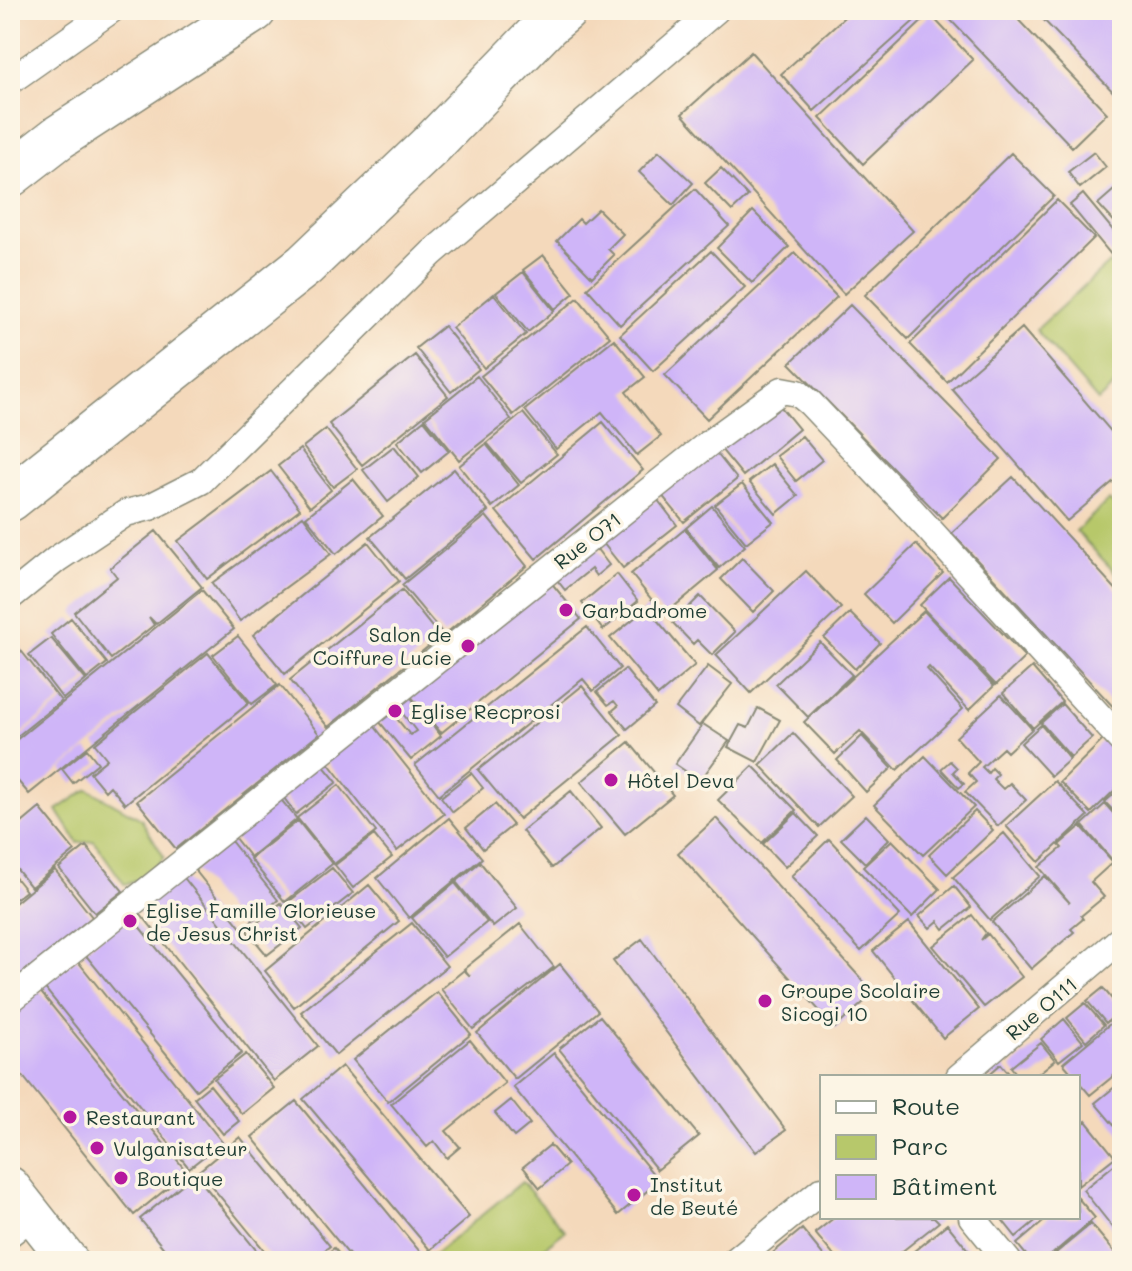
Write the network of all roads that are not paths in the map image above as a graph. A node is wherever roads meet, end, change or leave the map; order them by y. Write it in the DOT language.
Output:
graph roads {
  1 [pos="111,10"];
  2 [pos="254,10"];
  3 [pos="565,10"];
  4 [pos="716,10"];
  5 [pos="10,81"];
  6 [pos="10,175"];
  7 [pos="10,499"];
  8 [pos="10,597"];
  9 [pos="1122,741"];
  10 [pos="1122,938"];
  11 [pos="10,1000"];
  12 [pos="961,1075"];
  13 [pos="820,1192"];
  14 [pos="18,1211"];
  15 [pos="974,1219"];
  16 [pos="69,1261"];
  17 [pos="735,1261"];
  18 [pos="1008,1261"];
  1 -- 5 [label="street"];
  2 -- 6 [label="highway"];
  3 -- 7 [label="highway"];
  4 -- 8 [label="street"];
  9 -- 11 [label="street, Rue O71"];
  10 -- 12 [label="street, Rue O111"];
  13 -- 17 [label="street"];
  14 -- 16 [label="main road"];
  15 -- 18 [label="street"];
}
